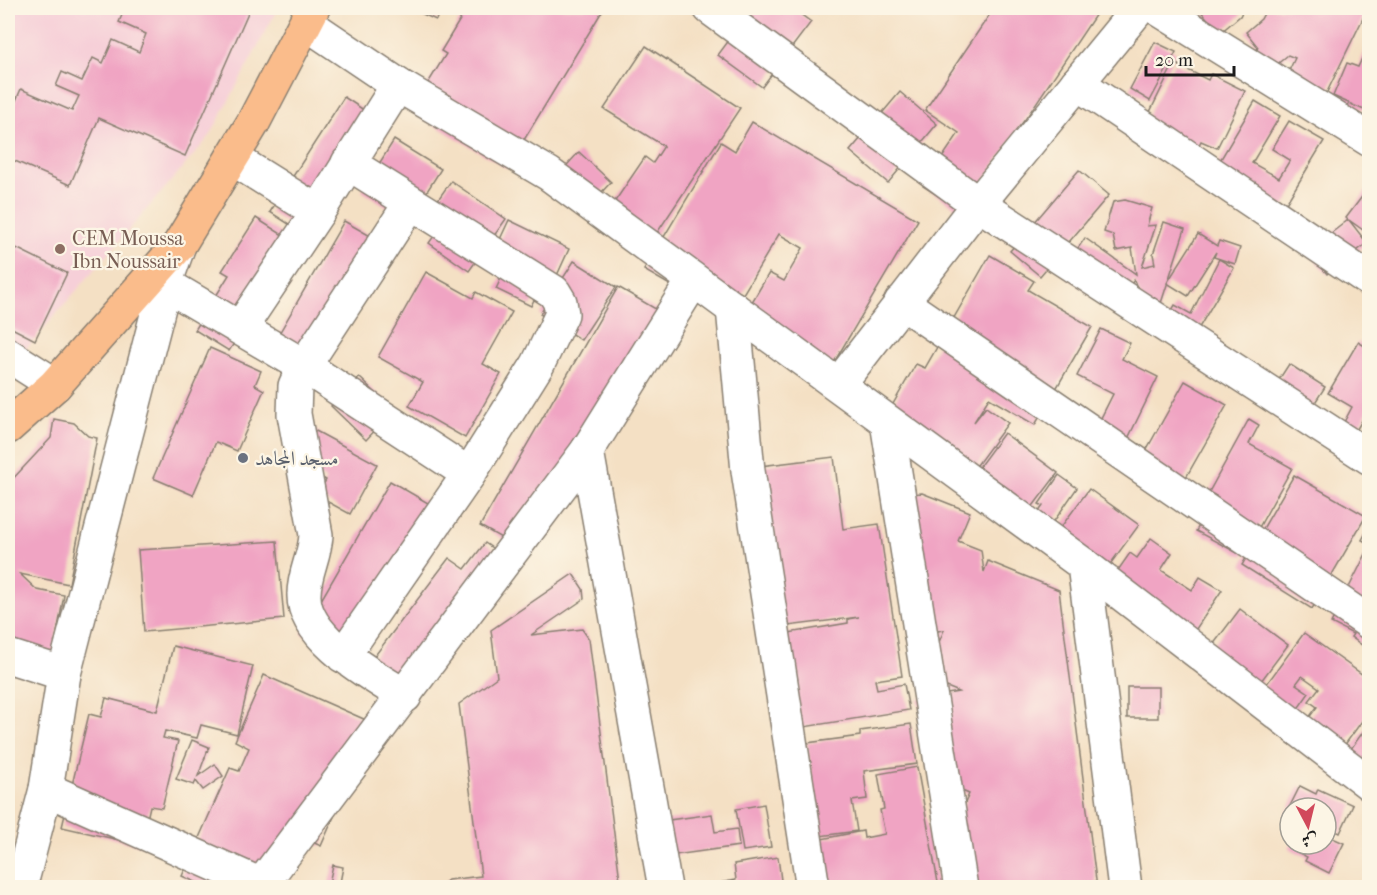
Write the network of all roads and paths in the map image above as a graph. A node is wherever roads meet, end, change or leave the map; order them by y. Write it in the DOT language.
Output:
graph roads {
  1 [pos="710,8"];
  2 [pos="1139,8"];
  3 [pos="1157,8"];
  4 [pos="310,15"];
  5 [pos="1077,83"];
  6 [pos="398,85"];
  7 [pos="1370,140"];
  8 [pos="232,158"];
  9 [pos="348,163"];
  10 [pos="410,204"];
  11 [pos="978,204"];
  12 [pos="318,212"];
  13 [pos="179,245"];
  14 [pos="1370,280"];
  15 [pos="693,281"];
  16 [pos="165,284"];
  17 [pos="901,302"];
  18 [pos="733,308"];
  19 [pos="241,327"];
  20 [pos="8,355"];
  21 [pos="304,366"];
  22 [pos="839,384"];
  23 [pos="55,385"];
  24 [pos="887,422"];
  25 [pos="8,427"];
  26 [pos="587,452"];
  27 [pos="1370,458"];
  28 [pos="469,474"];
  29 [pos="1084,565"];
  30 [pos="1370,623"];
  31 [pos="8,656"];
  32 [pos="343,656"];
  33 [pos="64,674"];
  34 [pos="405,696"];
  35 [pos="1370,784"];
  36 [pos="46,789"];
  37 [pos="263,887"];
  38 [pos="20,888"];
  39 [pos="665,888"];
  40 [pos="813,888"];
  41 [pos="961,888"];
  42 [pos="1125,888"];
  1 -- 11 [label="street"];
  2 -- 5 [label="street"];
  3 -- 7 [label="street"];
  4 -- 6 [label="street"];
  4 -- 8 [label="main road"];
  5 -- 11 [label="street"];
  5 -- 14 [label="street"];
  6 -- 9 [label="street"];
  6 -- 15 [label="street"];
  8 -- 12 [label="street"];
  8 -- 13 [label="main road"];
  9 -- 10 [label="street"];
  9 -- 12 [label="street"];
  10 -- 21 [label="street"];
  10 -- 28 [label="street"];
  11 -- 17 [label="street"];
  11 -- 27 [label="street"];
  12 -- 19 [label="street"];
  13 -- 16 [label="street"];
  13 -- 23 [label="main road"];
  15 -- 18 [label="street"];
  15 -- 26 [label="street"];
  16 -- 19 [label="street"];
  16 -- 33 [label="street"];
  17 -- 22 [label="street"];
  17 -- 30 [label="street"];
  18 -- 22 [label="street"];
  18 -- 40 [label="street"];
  19 -- 21 [label="street"];
  20 -- 23 [label="street"];
  21 -- 28 [label="street"];
  21 -- 32 [label="street"];
  22 -- 24 [label="street"];
  23 -- 25 [label="main road"];
  24 -- 29 [label="street"];
  24 -- 41 [label="street"];
  26 -- 34 [label="street"];
  26 -- 39 [label="street"];
  28 -- 32 [label="street"];
  29 -- 35 [label="street"];
  29 -- 42 [label="street"];
  31 -- 33 [label="street"];
  32 -- 34 [label="street"];
  33 -- 36 [label="street"];
  34 -- 37 [label="street"];
  36 -- 37 [label="street"];
  36 -- 38 [label="street"];
}
